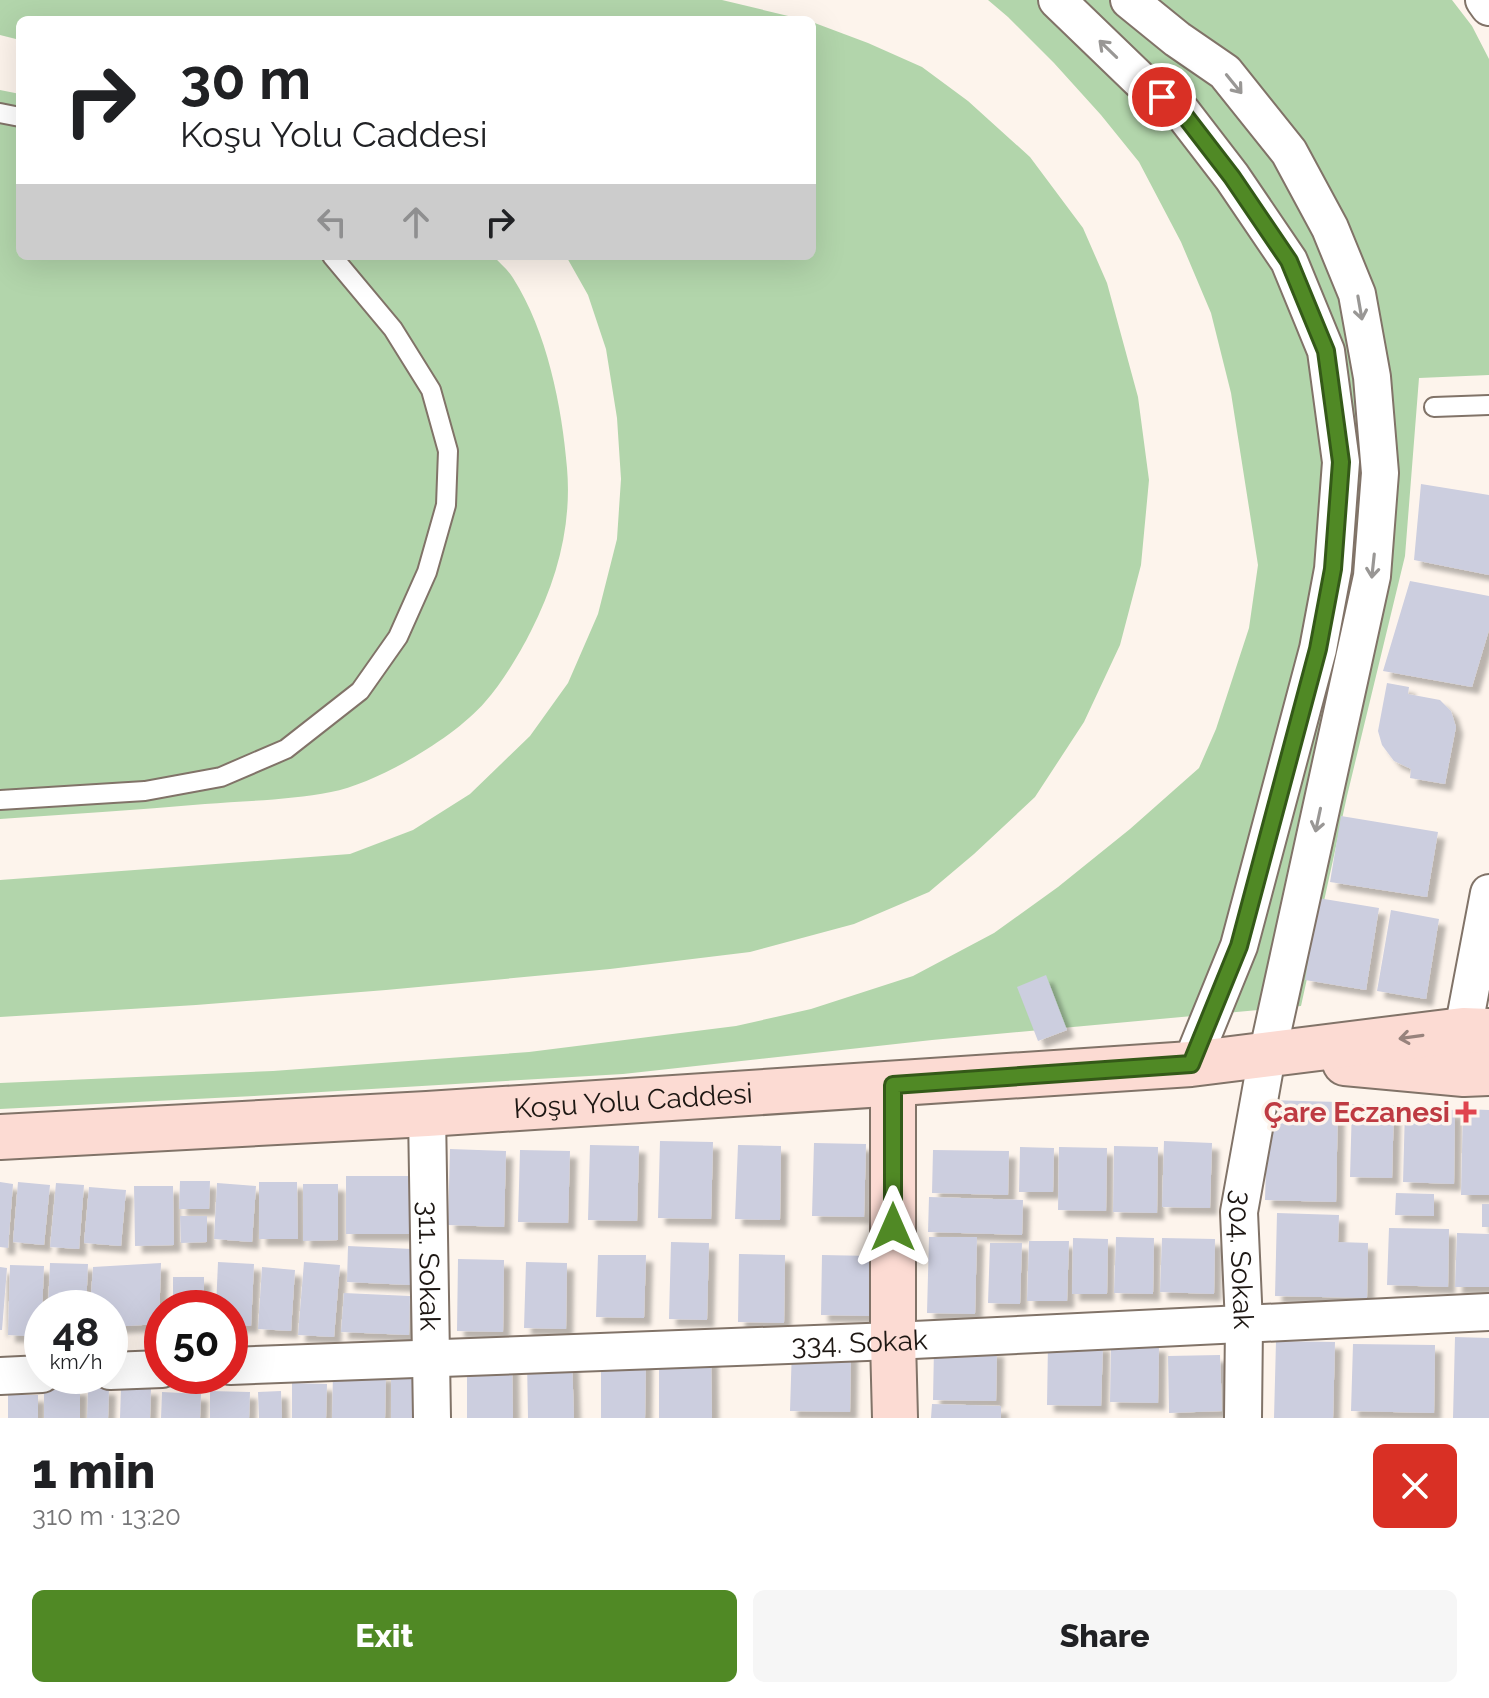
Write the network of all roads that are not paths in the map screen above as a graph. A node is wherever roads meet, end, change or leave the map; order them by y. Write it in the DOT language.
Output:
graph roads {
  1 [pos="1057,0"];
  2 [pos="1129,0"];
  3 [pos="1484,0"];
  4 [pos="1489,7"];
  5 [pos="335,260"];
  6 [pos="1489,405"];
  7 [pos="1434,407"];
  8 [pos="0,800"];
  9 [pos="1489,893"];
  10 [pos="1476,1030"];
  11 [pos="1267,1056"];
  12 [pos="1191,1064"];
  13 [pos="1489,1073"];
  14 [pos="893,1085"];
  15 [pos="427,1114"];
  16 [pos="0,1137"];
  17 [pos="1489,1312"];
  18 [pos="1244,1324"];
  19 [pos="893,1341"];
  20 [pos="432,1357"];
  21 [pos="248,1365"];
  22 [pos="24,1375"];
  23 [pos="0,1376"];
  24 [pos="432,1418"];
  25 [pos="895,1418"];
  26 [pos="1243,1418"];
  12 -- 1 [label="street, one-way"];
  2 -- 11 [label="street, 304. Sokak, one-way"];
  3 -- 4 [label="street"];
  5 -- 8 [label="lane"];
  6 -- 7 [label="lane"];
  9 -- 10 [label="street"];
  10 -- 11 [label="main road, Koşu Yolu Caddesi, one-way"];
  11 -- 12 [label="main road, Koşu Yolu Caddesi"];
  11 -- 13 [label="main road, Koşu Yolu Caddesi"];
  11 -- 18 [label="street, 304. Sokak"];
  12 -- 14 [label="main road, Koşu Yolu Caddesi"];
  14 -- 15 [label="main road, Koşu Yolu Caddesi"];
  14 -- 19 [label="main road"];
  15 -- 16 [label="main road, Koşu Yolu Caddesi"];
  15 -- 20 [label="street, 311. Sokak"];
  17 -- 18 [label="street, 334. Sokak"];
  18 -- 19 [label="street, 334. Sokak"];
  18 -- 26 [label="street, 304. Sokak"];
  19 -- 20 [label="street, 334. Sokak"];
  19 -- 25 [label="main road"];
  20 -- 21 [label="street, 334. Sokak"];
  20 -- 24 [label="street, 311. Sokak"];
  22 -- 23 [label="street"];
}
